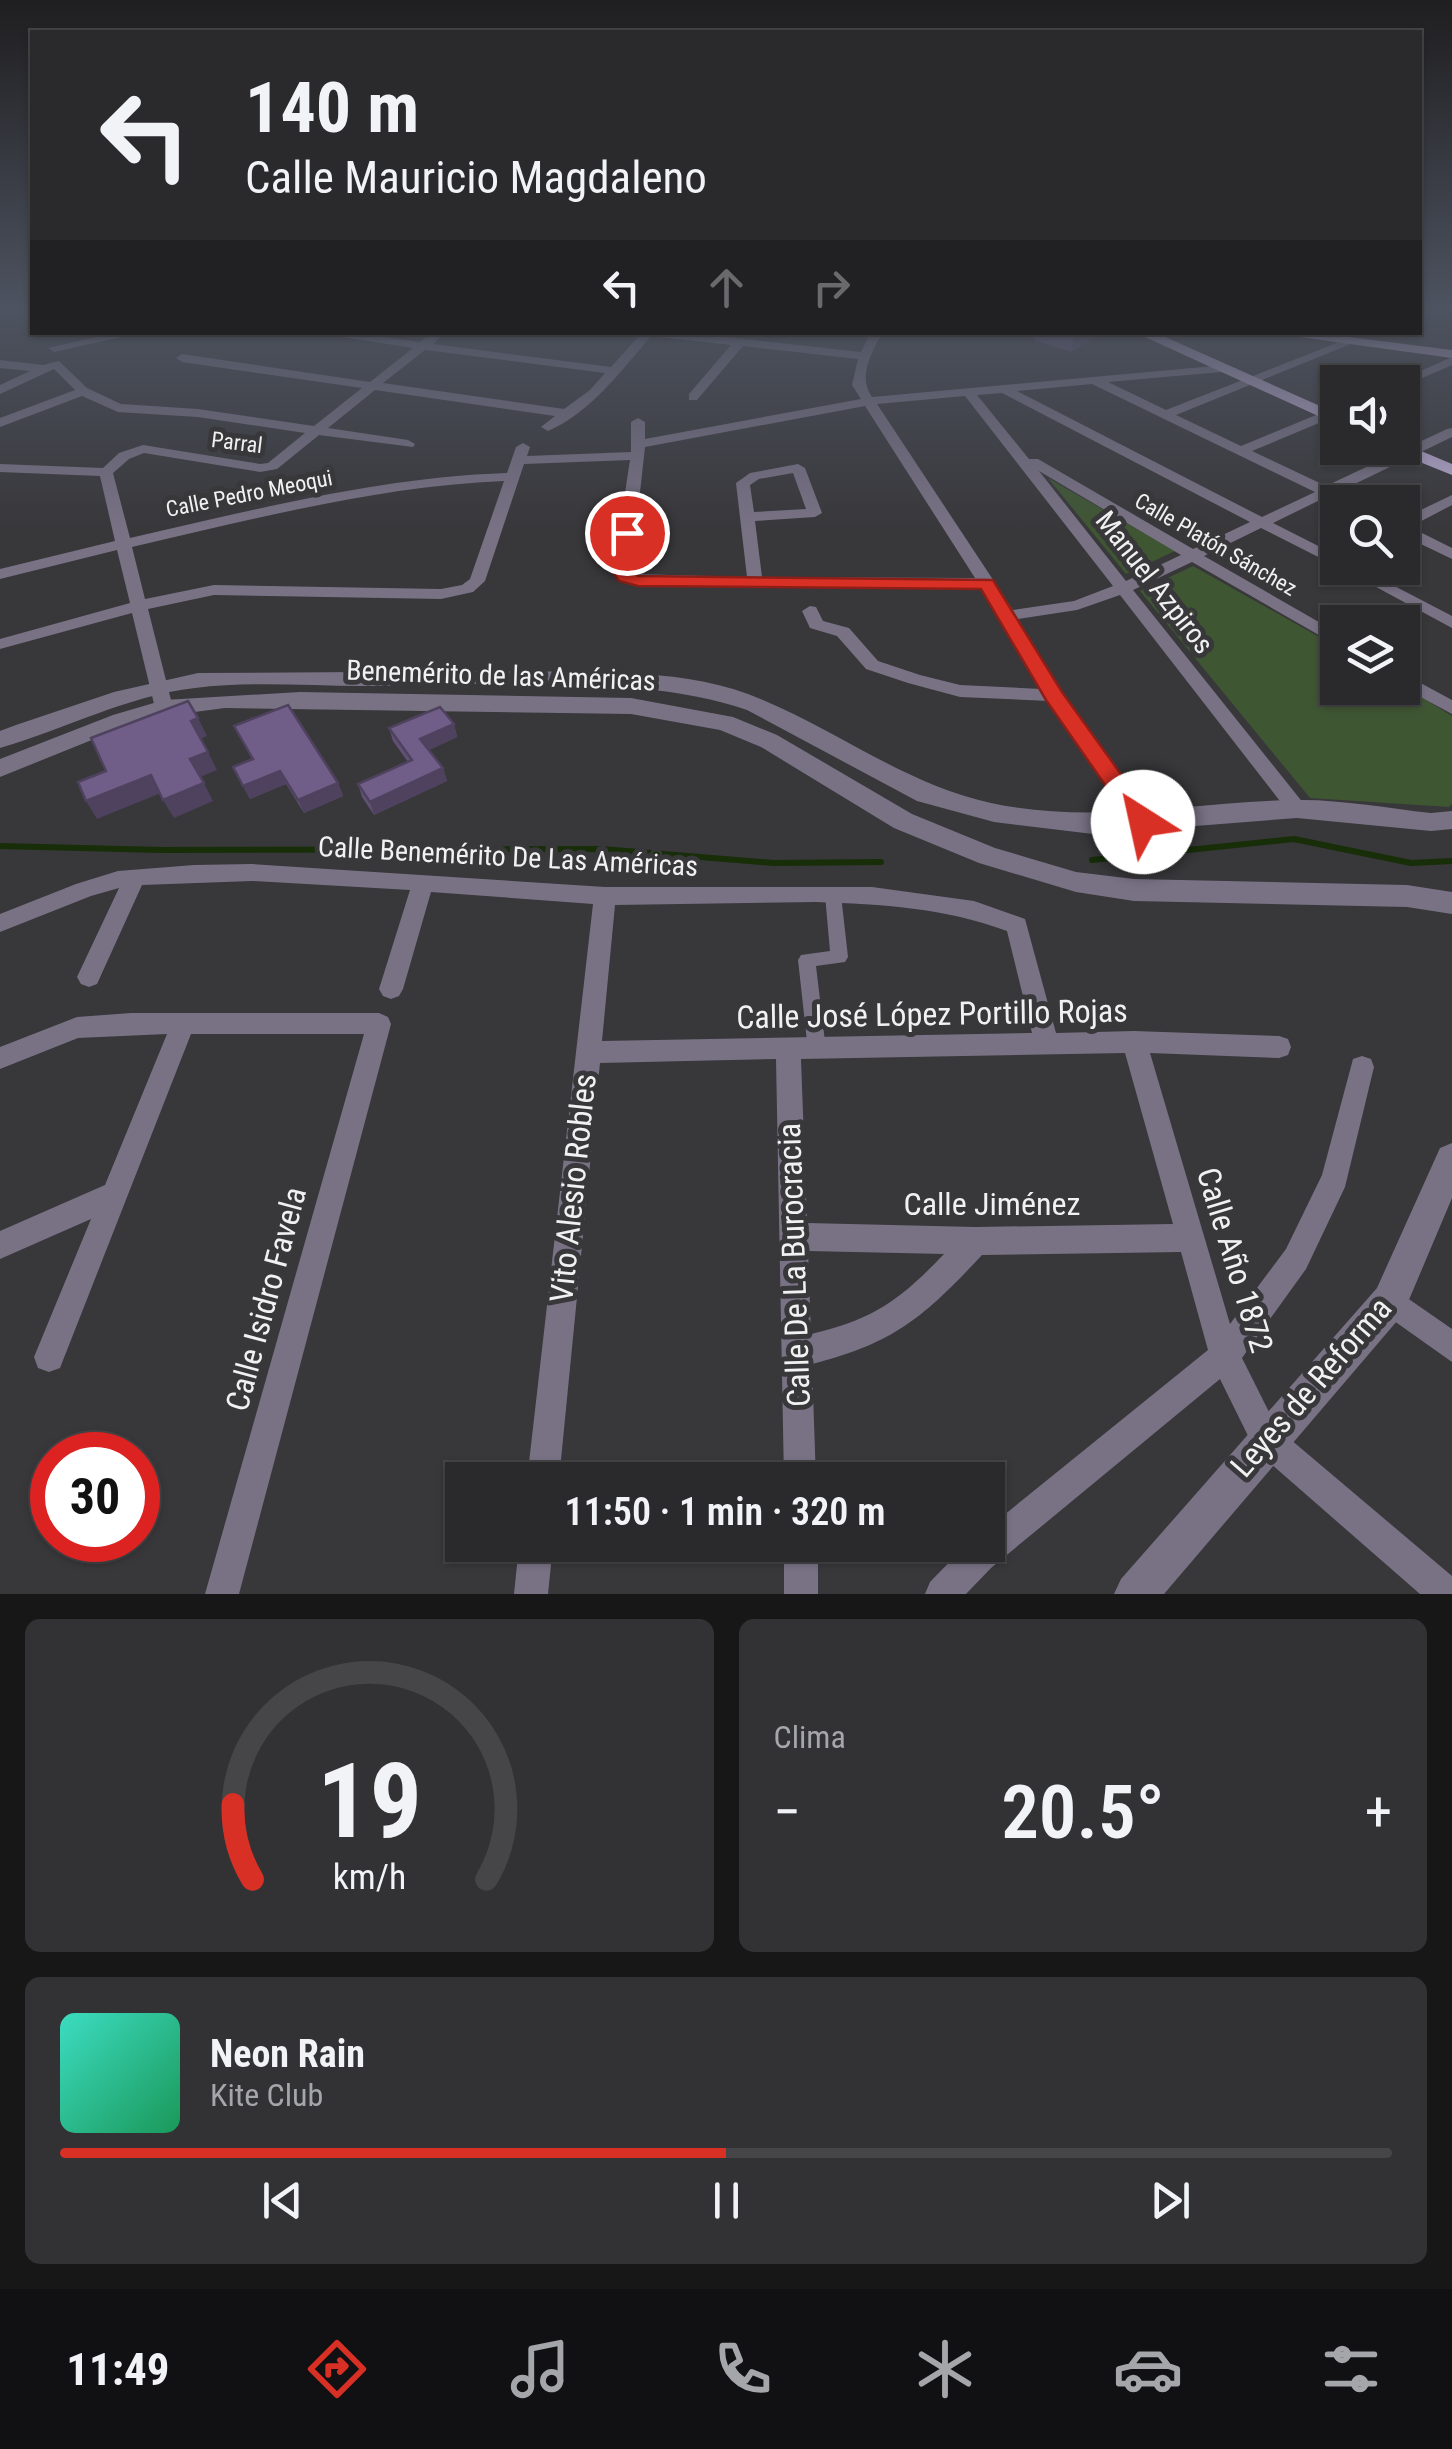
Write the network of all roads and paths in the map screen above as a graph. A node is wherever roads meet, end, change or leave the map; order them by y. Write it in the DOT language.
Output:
graph roads {
  1 [pos="73,383"];
  2 [pos="357,383"];
  3 [pos="378,383"];
  4 [pos="603,383"];
  5 [pos="704,383"];
  6 [pos="860,383"];
  7 [pos="1064,383"];
  8 [pos="1100,383"];
  9 [pos="1244,383"];
  10 [pos="1256,383"];
  11 [pos="375,386"];
  12 [pos="1004,388"];
  13 [pos="83,391"];
  14 [pos="968,391"];
  15 [pos="693,397"];
  16 [pos="869,400"];
  17 [pos="1320,409"];
  18 [pos="570,414"];
  19 [pos="1166,414"];
  20 [pos="1320,420"];
  21 [pos="638,422"];
  22 [pos="0,423"];
  23 [pos="548,428"];
  24 [pos="320,432"];
  25 [pos="1452,432"];
  26 [pos="408,444"];
  27 [pos="1420,445"];
  28 [pos="638,450"];
  29 [pos="1241,451"];
  30 [pos="1020,454"];
  31 [pos="1420,456"];
  32 [pos="1377,465"];
  33 [pos="0,468"];
  34 [pos="1452,470"];
  35 [pos="106,472"];
  36 [pos="511,478"];
  37 [pos="1338,485"];
  38 [pos="1320,490"];
  39 [pos="1320,494"];
  40 [pos="1452,499"];
  41 [pos="749,517"];
  42 [pos="1420,517"];
  43 [pos="1262,522"];
  44 [pos="1420,537"];
  45 [pos="123,542"];
  46 [pos="1320,553"];
  47 [pos="1452,554"];
  48 [pos="1190,556"];
  49 [pos="0,574"];
  50 [pos="755,581"];
  51 [pos="987,584"];
  52 [pos="1381,585"];
  53 [pos="1126,588"];
  54 [pos="141,605"];
  55 [pos="810,611"];
  56 [pos="1008,616"];
  57 [pos="1452,622"];
  58 [pos="1320,632"];
  59 [pos="0,644"];
  60 [pos="1420,689"];
  61 [pos="635,694"];
  62 [pos="1054,695"];
  63 [pos="160,697"];
  64 [pos="1452,708"];
  65 [pos="0,740"];
  66 [pos="0,768"];
  67 [pos="926,795"];
  68 [pos="1297,809"];
  69 [pos="994,813"];
  70 [pos="1452,820"];
  71 [pos="1143,822"];
  72 [pos="976,852"];
  73 [pos="135,877"];
  74 [pos="422,886"];
  75 [pos="605,896"];
  76 [pos="833,896"];
  77 [pos="1452,904"];
  78 [pos="0,922"];
  79 [pos="90,977"];
  80 [pos="391,989"];
  81 [pos="182,1023"];
  82 [pos="1134,1042"];
  83 [pos="1047,1044"];
  84 [pos="1279,1046"];
  85 [pos="802,1050"];
  86 [pos="587,1052"];
  87 [pos="0,1058"];
  88 [pos="1362,1067"];
  89 [pos="1452,1159"];
  90 [pos="116,1193"];
  91 [pos="793,1237"];
  92 [pos="1190,1238"];
  93 [pos="976,1241"];
  94 [pos="0,1244"];
  95 [pos="1390,1301"];
  96 [pos="1452,1348"];
  97 [pos="798,1353"];
  98 [pos="1225,1356"];
  99 [pos="49,1357"];
  100 [pos="1266,1440"];
  101 [pos="545,1462"];
  102 [pos="800,1462"];
  103 [pos="534,1562"];
  104 [pos="800,1562"];
  105 [pos="222,1594"];
  106 [pos="531,1594"];
  107 [pos="801,1594"];
  108 [pos="942,1594"];
  109 [pos="1136,1594"];
  110 [pos="1446,1594"];
  1 -- 13 [label="street"];
  2 -- 11 [label="street"];
  3 -- 11 [label="street"];
  4 -- 18 [label="street"];
  5 -- 15 [label="street"];
  6 -- 16 [label="street"];
  7 -- 12 [label="street"];
  8 -- 19 [label="street"];
  9 -- 19 [label="street"];
  10 -- 17 [label="main road"];
  11 -- 18 [label="street"];
  11 -- 24 [label="street"];
  12 -- 14 [label="street"];
  12 -- 43 [label="street"];
  13 -- 22 [label="street"];
  13 -- 24 [label="street"];
  14 -- 16 [label="street"];
  14 -- 30 [label="street, Manuel Azpiros"];
  16 -- 28 [label="street"];
  16 -- 51 [label="street"];
  18 -- 23 [label="street"];
  19 -- 29 [label="street"];
  20 -- 29 [label="street"];
  21 -- 28 [label="street"];
  24 -- 26 [label="street"];
  24 -- 35 [label="street, Parral"];
  25 -- 27 [label="street"];
  28 -- 36 [label="street"];
  28 -- 50 [label="street"];
  29 -- 38 [label="street"];
  30 -- 48 [label="street, Calle Platón Sánchez"];
  30 -- 53 [label="street, Manuel Azpiros"];
  31 -- 34 [label="main road"];
  32 -- 37 [label="street"];
  33 -- 35 [label="street"];
  35 -- 45 [label="street"];
  36 -- 45 [label="street, Calle Pedro Meoqui"];
  36 -- 54 [label="street"];
  39 -- 43 [label="street"];
  40 -- 42 [label="street"];
  41 -- 41 [label="street"];
  41 -- 50 [label="street"];
  43 -- 46 [label="street"];
  43 -- 48 [label="street"];
  44 -- 47 [label="street"];
  45 -- 49 [label="street, Calle Pedro Meoqui"];
  45 -- 54 [label="street"];
  48 -- 53 [label="street"];
  48 -- 58 [label="street, Calle Platón Sánchez"];
  50 -- 51 [label="street"];
  51 -- 56 [label="street"];
  52 -- 57 [label="street"];
  53 -- 56 [label="street"];
  53 -- 68 [label="street, Manuel Azpiros"];
  54 -- 59 [label="street"];
  54 -- 63 [label="street"];
  55 -- 62 [label="street"];
  56 -- 62 [label="street"];
  60 -- 64 [label="street"];
  61 -- 63 [label="street, Benemérito de las Américas"];
  61 -- 67 [label="street, Benemérito de las Américas"];
  61 -- 72 [label="street, Benemérito de las Américas"];
  62 -- 71 [label="street"];
  63 -- 65 [label="street, Benemérito de las Américas"];
  63 -- 66 [label="street, Benemérito de las Américas"];
  67 -- 69 [label="street, Benemérito de las Américas"];
  67 -- 72 [label="street"];
  68 -- 70 [label="street, Benemérito de las Américas"];
  68 -- 71 [label="street, Benemérito de las Américas"];
  69 -- 71 [label="street, Benemérito de las Américas"];
  69 -- 72 [label="street"];
  72 -- 77 [label="street, Benemérito de las Américas"];
  73 -- 74 [label="street, Calle Benemérito De Las Américas"];
  73 -- 78 [label="street, Calle Benemérito De Las Américas"];
  73 -- 79 [label="street"];
  74 -- 75 [label="street, Calle Benemérito De Las Américas"];
  74 -- 80 [label="street"];
  75 -- 76 [label="street, Calle Benemérito De Las Américas"];
  75 -- 86 [label="street, Vito Alesio Robles"];
  76 -- 83 [label="street, Calle Benemérito De Las Américas"];
  76 -- 85 [label="street, Calle De La Burocracia"];
  81 -- 87 [label="street"];
  81 -- 90 [label="street"];
  81 -- 105 [label="street, Calle Isidro Favela"];
  82 -- 83 [label="street, Calle José López Portillo Rojas"];
  82 -- 84 [label="street, Calle José López Portillo Rojas"];
  82 -- 92 [label="street, Calle Año 1872"];
  83 -- 85 [label="street, Calle José López Portillo Rojas"];
  85 -- 86 [label="street, Calle José López Portillo Rojas"];
  85 -- 91 [label="street, Calle De La Burocracia"];
  86 -- 101 [label="street, Vito Alesio Robles"];
  88 -- 98 [label="street"];
  89 -- 95 [label="street, Leyes de Reforma"];
  90 -- 94 [label="street"];
  90 -- 99 [label="street"];
  91 -- 93 [label="street, Calle Jiménez"];
  91 -- 97 [label="street, Calle De La Burocracia"];
  92 -- 93 [label="street, Calle Jiménez"];
  92 -- 98 [label="street, Calle Año 1872"];
  93 -- 97 [label="street"];
  95 -- 96 [label="street"];
  95 -- 100 [label="street, Leyes de Reforma"];
  97 -- 102 [label="street, Calle De La Burocracia"];
  98 -- 100 [label="street, Calle Año 1872"];
  98 -- 108 [label="street"];
  100 -- 109 [label="street, Leyes de Reforma"];
  100 -- 110 [label="street, Calle Año 1872"];
  103 -- 106 [label="street"];
  104 -- 107 [label="street"];
}
